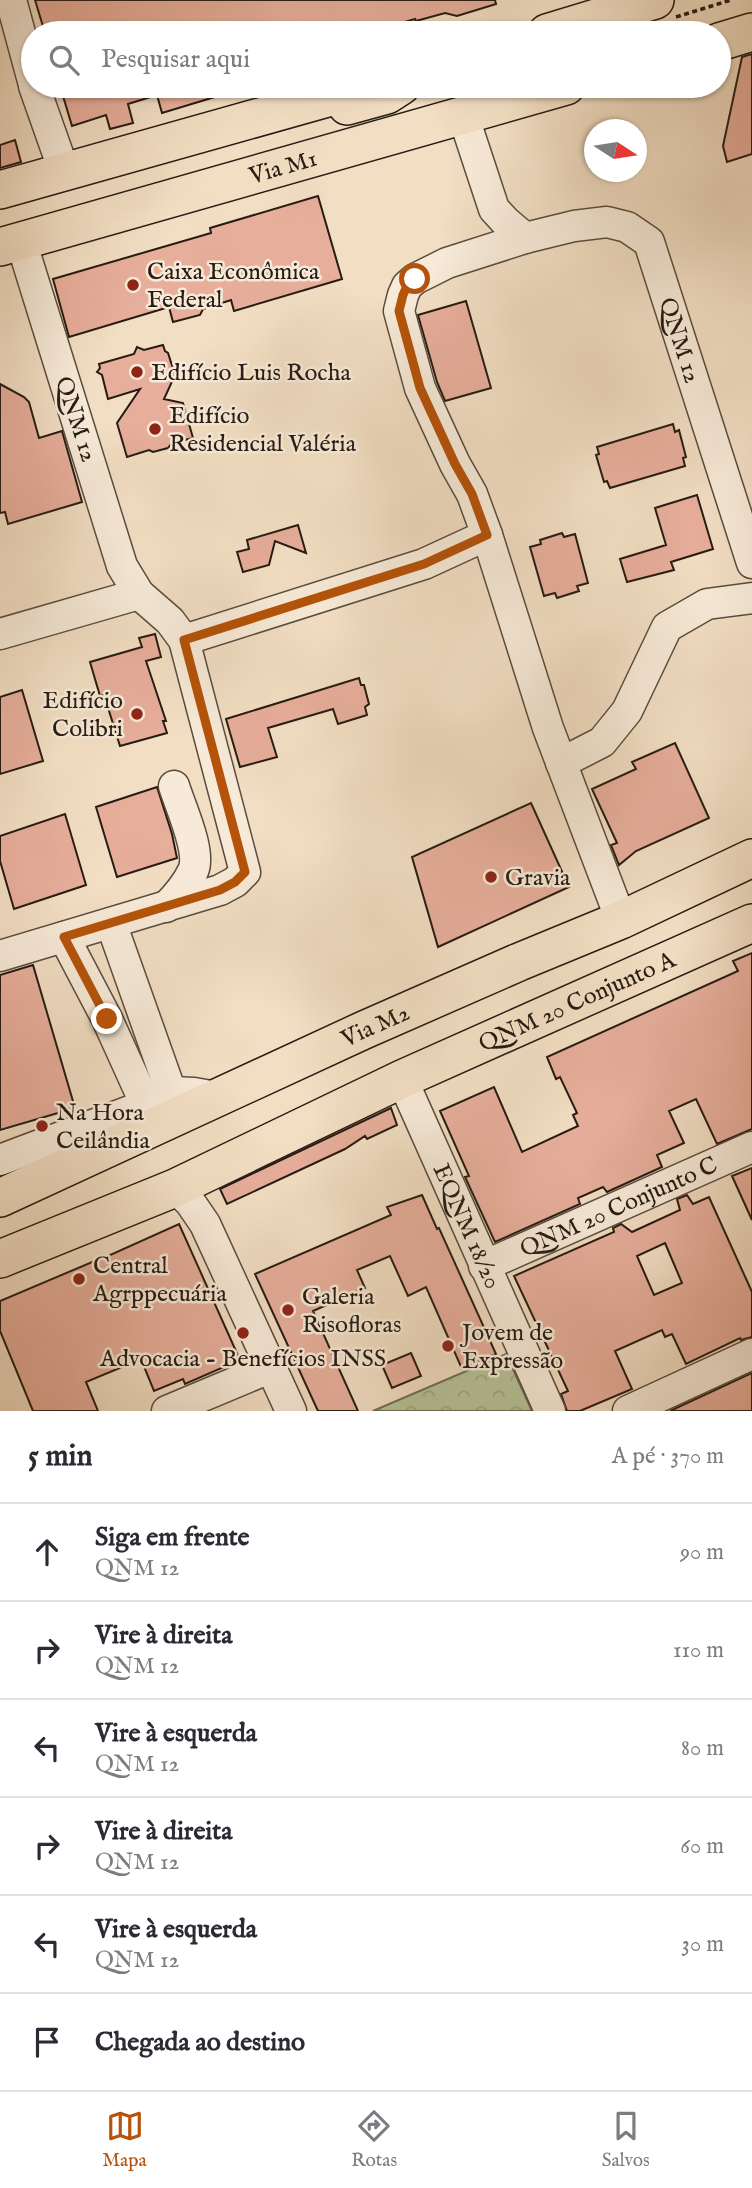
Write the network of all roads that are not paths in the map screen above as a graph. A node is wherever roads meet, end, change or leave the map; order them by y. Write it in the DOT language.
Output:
graph roads {
  1 [pos="11,0"];
  2 [pos="655,0"];
  3 [pos="586,21"];
  4 [pos="752,32"];
  5 [pos="21,36"];
  6 [pos="731,38"];
  7 [pos="39,98"];
  8 [pos="326,98"];
  9 [pos="373,98"];
  10 [pos="523,98"];
  11 [pos="463,115"];
  12 [pos="176,139"];
  13 [pos="64,171"];
  14 [pos="248,177"];
  15 [pos="0,190"];
  16 [pos="494,209"];
  17 [pos="525,238"];
  18 [pos="7,242"];
  19 [pos="486,251"];
  20 [pos="487,535"];
  21 [pos="752,563"];
  22 [pos="139,594"];
  23 [pos="752,598"];
  24 [pos="0,634"];
  25 [pos="184,640"];
  26 [pos="561,763"];
  27 [pos="174,786"];
  28 [pos="752,858"];
  29 [pos="166,907"];
  30 [pos="621,920"];
  31 [pos="111,923"];
  32 [pos="752,923"];
  33 [pos="64,937"];
  34 [pos="582,937"];
  35 [pos="0,956"];
  36 [pos="519,962"];
  37 [pos="600,993"];
  38 [pos="547,1015"];
  39 [pos="402,1079"];
  40 [pos="216,1097"];
  41 [pos="159,1099"];
  42 [pos="752,1147"];
  43 [pos="42,1161"];
  44 [pos="4,1183"];
  45 [pos="175,1188"];
  46 [pos="34,1247"];
  47 [pos="0,1259"];
  48 [pos="484,1266"];
  49 [pos="752,1354"];
  50 [pos="272,1367"];
  51 [pos="167,1411"];
  52 [pos="292,1411"];
  53 [pos="550,1411"];
  54 [pos="628,1411"];
  1 -- 5 [label="street"];
  2 -- 3 [label="main road"];
  4 -- 6 [label="main road"];
  7 -- 13 [label="street"];
  8 -- 12 [label="main road"];
  9 -- 14 [label="main road"];
  10 -- 11 [label="main road, Via M1"];
  11 -- 14 [label="main road, Via M1"];
  11 -- 16 [label="street"];
  12 -- 13 [label="main road"];
  12 -- 18 [label="main road"];
  13 -- 15 [label="main road"];
  14 -- 18 [label="main road, Via M1"];
  16 -- 17 [label="street"];
  16 -- 19 [label="street"];
  17 -- 19 [label="street, QNM 12"];
  17 -- 21 [label="street, QNM 12"];
  18 -- 22 [label="street, QNM 12"];
  19 -- 20 [label="street, QNM 12"];
  20 -- 25 [label="street"];
  20 -- 26 [label="street, QNM 12"];
  22 -- 24 [label="street"];
  22 -- 25 [label="street, QNM 12"];
  23 -- 26 [label="street"];
  25 -- 29 [label="street, QNM 12"];
  26 -- 30 [label="street, QNM 12"];
  27 -- 29 [label="street"];
  28 -- 30 [label="main road, Via M2"];
  29 -- 31 [label="street, QNM 12"];
  30 -- 34 [label="main road, Via M2"];
  31 -- 33 [label="street, QNM 12"];
  31 -- 41 [label="street"];
  32 -- 37 [label="main road, QNM 20 Conjunto A"];
  33 -- 35 [label="street, QNM 12"];
  33 -- 41 [label="street"];
  34 -- 36 [label="main road, Via M2"];
  34 -- 37 [label="main road"];
  36 -- 38 [label="main road"];
  36 -- 40 [label="main road, Via M2"];
  37 -- 38 [label="main road, QNM 20 Conjunto A"];
  38 -- 39 [label="main road, QNM 20 Conjunto A"];
  39 -- 45 [label="main road"];
  39 -- 48 [label="street, EQNM 18/20"];
  40 -- 41 [label="street"];
  40 -- 43 [label="main road, Via M2"];
  41 -- 43 [label="street"];
  42 -- 48 [label="street, QNM 20 Conjunto C"];
  43 -- 44 [label="main road, Via M2"];
  44 -- 46 [label="main road"];
  45 -- 46 [label="main road"];
  45 -- 50 [label="street"];
  46 -- 47 [label="main road"];
  48 -- 53 [label="street, EQNM 18/20"];
  49 -- 54 [label="street"];
  50 -- 51 [label="street"];
  50 -- 52 [label="street"];
}
